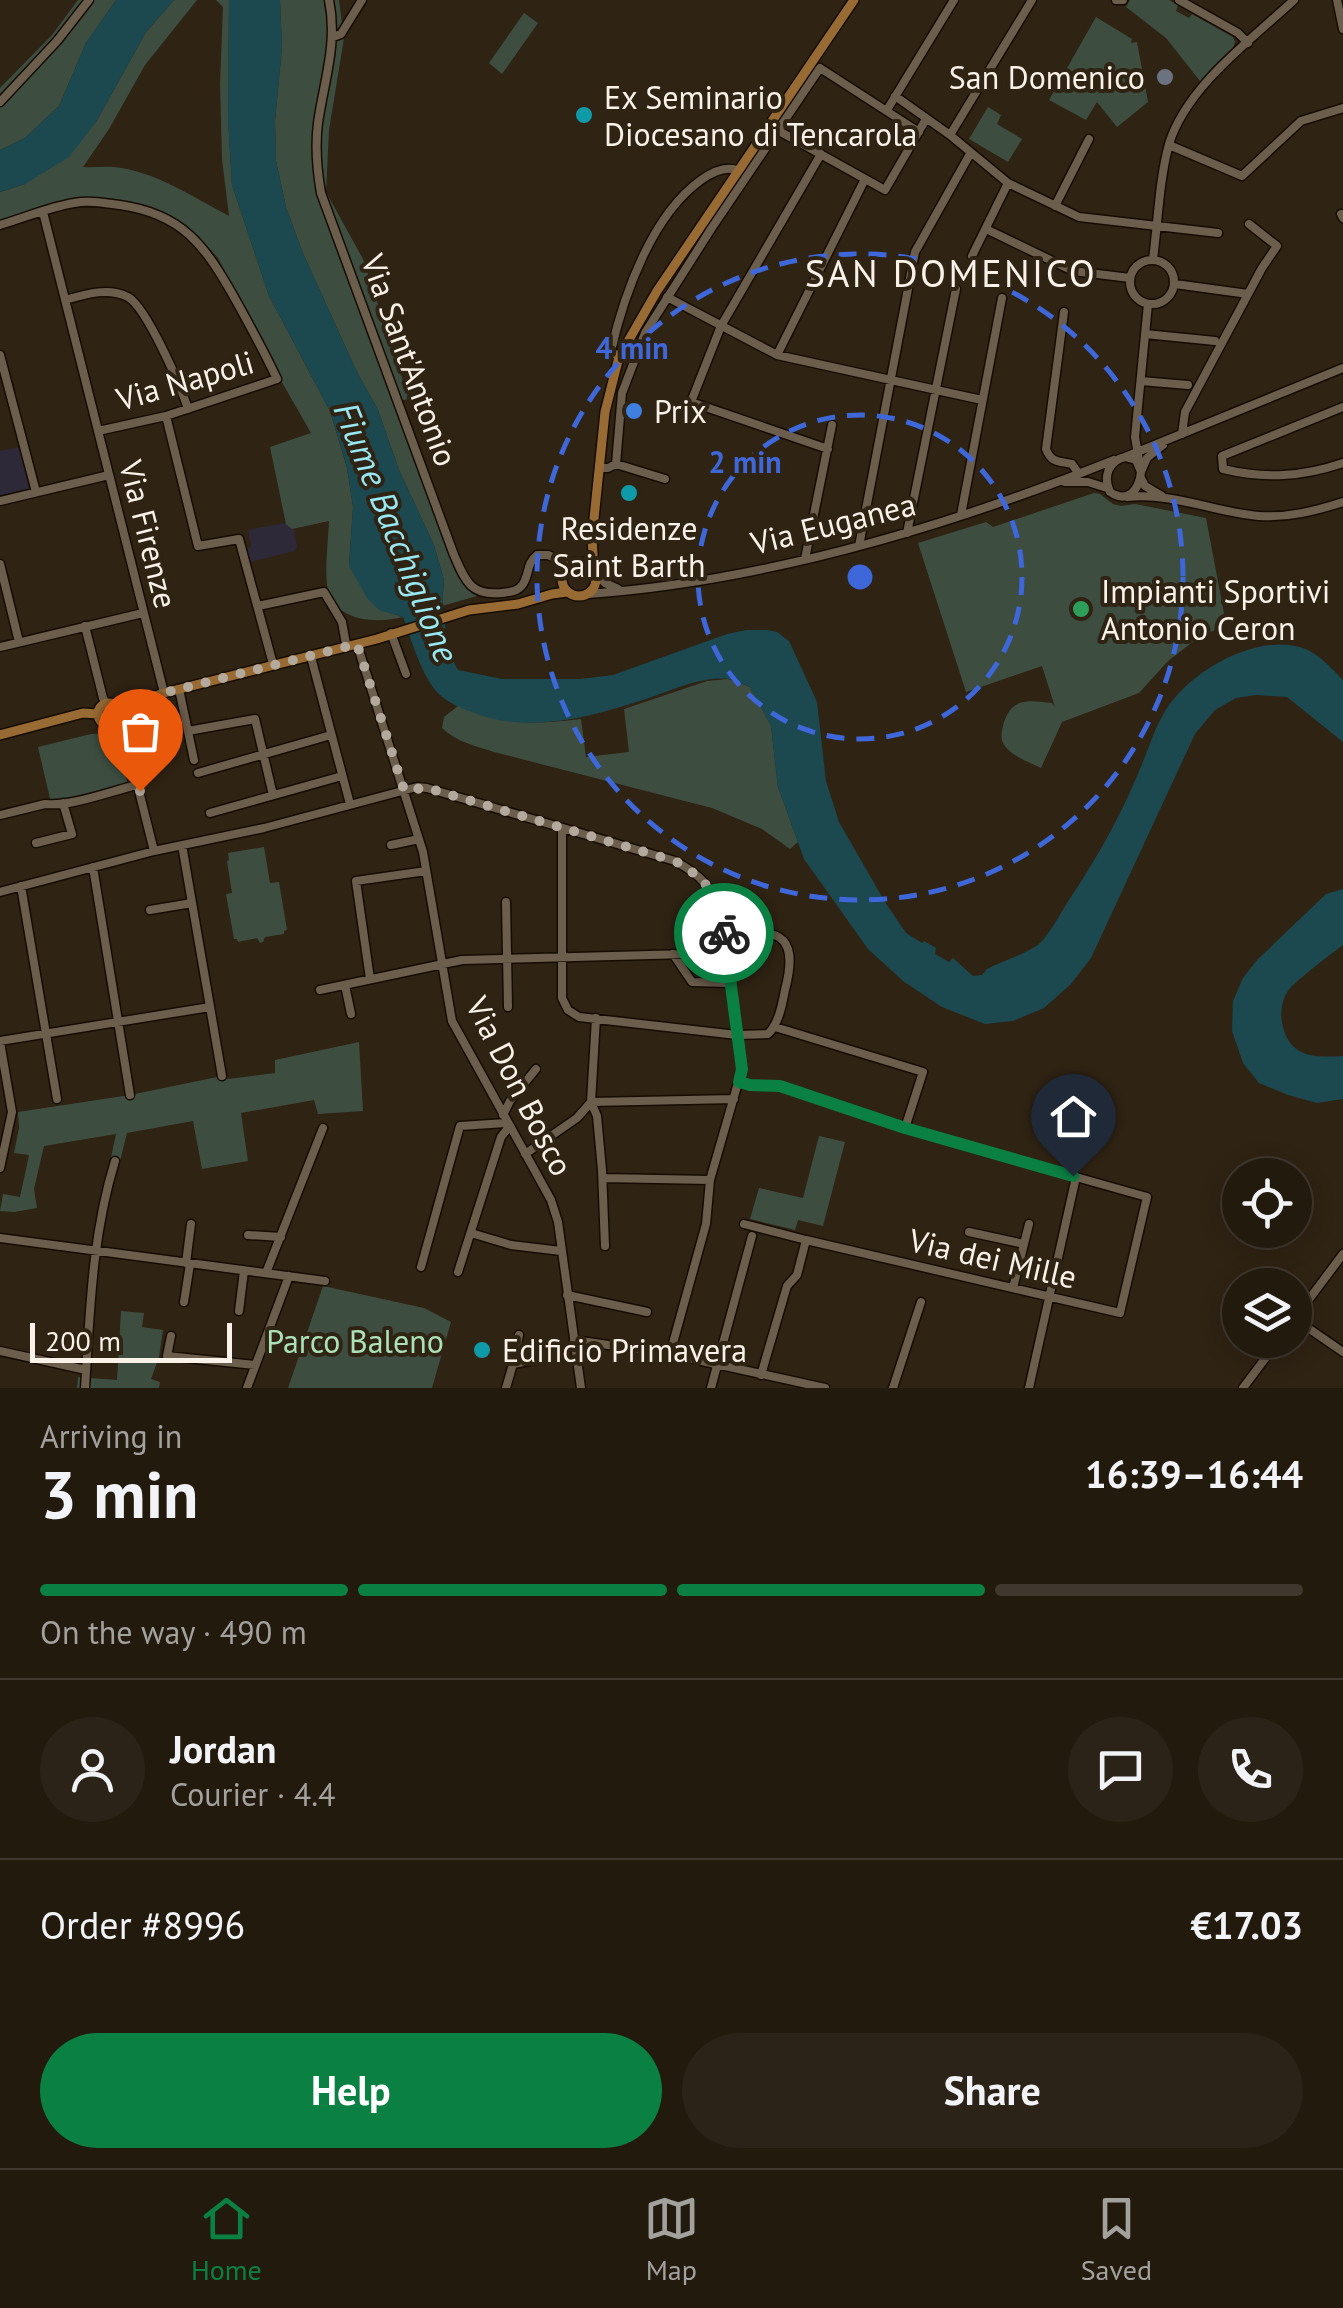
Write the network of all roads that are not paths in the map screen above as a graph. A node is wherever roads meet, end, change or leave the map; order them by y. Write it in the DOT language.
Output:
graph roads {
  1 [pos="89,0"];
  2 [pos="329,0"];
  3 [pos="362,0"];
  4 [pos="854,0"];
  5 [pos="954,0"];
  6 [pos="1032,0"];
  7 [pos="1179,0"];
  8 [pos="1294,0"];
  9 [pos="1336,0"];
  10 [pos="1343,29"];
  11 [pos="333,37"];
  12 [pos="1248,43"];
  13 [pos="895,96"];
  14 [pos="0,102"];
  15 [pos="1343,108"];
  16 [pos="887,110"];
  17 [pos="926,119"];
  18 [pos="779,131"];
  19 [pos="919,132"];
  20 [pos="950,135"];
  21 [pos="1088,139"];
  22 [pos="1169,145"];
  23 [pos="820,154"];
  24 [pos="970,154"];
  25 [pos="747,156"];
  26 [pos="758,162"];
  27 [pos="738,170"];
  28 [pos="865,179"];
  29 [pos="1008,183"];
  30 [pos="1055,206"];
  31 [pos="43,212"];
  32 [pos="1249,224"];
  33 [pos="0,225"];
  34 [pos="1158,227"];
  35 [pos="986,230"];
  36 [pos="1218,234"];
  37 [pos="700,237"];
  38 [pos="972,256"];
  39 [pos="1153,259"];
  40 [pos="1130,278"];
  41 [pos="1175,284"];
  42 [pos="956,289"];
  43 [pos="1248,294"];
  44 [pos="667,296"];
  45 [pos="1002,298"];
  46 [pos="65,300"];
  47 [pos="1148,304"];
  48 [pos="1064,312"];
  49 [pos="721,326"];
  50 [pos="1145,334"];
  51 [pos="1215,341"];
  52 [pos="0,355"];
  53 [pos="776,355"];
  54 [pos="618,356"];
  55 [pos="1343,368"];
  56 [pos="890,380"];
  57 [pos="1140,381"];
  58 [pos="4,385"];
  59 [pos="1188,385"];
  60 [pos="936,390"];
  61 [pos="982,400"];
  62 [pos="1343,407"];
  63 [pos="188,410"];
  64 [pos="166,416"];
  65 [pos="832,425"];
  66 [pos="98,432"];
  67 [pos="1182,434"];
  68 [pos="1135,437"];
  69 [pos="1171,440"];
  70 [pos="828,449"];
  71 [pos="1138,452"];
  72 [pos="600,454"];
  73 [pos="1124,457"];
  74 [pos="616,459"];
  75 [pos="1114,460"];
  76 [pos="1343,463"];
  77 [pos="599,468"];
  78 [pos="1140,472"];
  79 [pos="1079,474"];
  80 [pos="109,475"];
  81 [pos="665,479"];
  82 [pos="1051,485"];
  83 [pos="1107,488"];
  84 [pos="36,492"];
  85 [pos="1127,497"];
  86 [pos="1166,498"];
  87 [pos="0,501"];
  88 [pos="1343,502"];
  89 [pos="960,516"];
  90 [pos="907,533"];
  91 [pos="592,538"];
  92 [pos="859,546"];
  93 [pos="805,559"];
  94 [pos="580,561"];
  95 [pos="0,564"];
  96 [pos="564,571"];
  97 [pos="595,572"];
  98 [pos="622,590"];
  99 [pos="567,592"];
  100 [pos="588,594"];
  101 [pos="540,597"];
  102 [pos="258,606"];
  103 [pos="143,612"];
  104 [pos="85,626"];
  105 [pos="391,633"];
  106 [pos="19,642"];
  107 [pos="351,644"];
  108 [pos="0,647"];
  109 [pos="306,657"];
  110 [pos="273,664"];
  111 [pos="406,674"];
  112 [pos="179,689"];
  113 [pos="164,693"];
  114 [pos="104,701"];
  115 [pos="119,708"];
  116 [pos="98,714"];
  117 [pos="115,724"];
  118 [pos="188,731"];
  119 [pos="0,735"];
  120 [pos="331,735"];
  121 [pos="264,753"];
  122 [pos="194,760"];
  123 [pos="198,773"];
  124 [pos="342,776"];
  125 [pos="137,784"];
  126 [pos="404,790"];
  127 [pos="274,795"];
  128 [pos="64,803"];
  129 [pos="350,804"];
  130 [pos="210,814"];
  131 [pos="0,815"];
  132 [pos="562,828"];
  133 [pos="419,840"];
  134 [pos="36,843"];
  135 [pos="391,844"];
  136 [pos="182,846"];
  137 [pos="154,851"];
  138 [pos="93,867"];
  139 [pos="426,870"];
  140 [pos="21,886"];
  141 [pos="0,892"];
  142 [pos="506,902"];
  143 [pos="192,903"];
  144 [pos="150,910"];
  145 [pos="724,935"];
  146 [pos="726,953"];
  147 [pos="673,954"];
  148 [pos="561,956"];
  149 [pos="506,959"];
  150 [pos="442,963"];
  151 [pos="370,979"];
  152 [pos="730,983"];
  153 [pos="344,986"];
  154 [pos="320,990"];
  155 [pos="508,1006"];
  156 [pos="210,1007"];
  157 [pos="351,1014"];
  158 [pos="596,1018"];
  159 [pos="118,1021"];
  160 [pos="775,1027"];
  161 [pos="46,1033"];
  162 [pos="737,1035"];
  163 [pos="0,1041"];
  164 [pos="536,1068"];
  165 [pos="222,1076"];
  166 [pos="739,1082"];
  167 [pos="130,1095"];
  168 [pos="57,1099"];
  169 [pos="734,1099"];
  170 [pos="510,1101"];
  171 [pos="591,1102"];
  172 [pos="496,1103"];
  173 [pos="506,1122"];
  174 [pos="324,1128"];
  175 [pos="905,1128"];
  176 [pos="524,1154"];
  177 [pos="115,1161"];
  178 [pos="0,1168"];
  179 [pos="1076,1177"];
  180 [pos="603,1178"];
  181 [pos="710,1180"];
  182 [pos="191,1224"];
  183 [pos="744,1224"];
  184 [pos="1029,1224"];
  185 [pos="968,1232"];
  186 [pos="471,1233"];
  187 [pos="248,1235"];
  188 [pos="752,1236"];
  189 [pos="281,1237"];
  190 [pos="0,1238"];
  191 [pos="806,1240"];
  192 [pos="1024,1244"];
  193 [pos="604,1246"];
  194 [pos="95,1251"];
  195 [pos="561,1252"];
  196 [pos="1343,1254"];
  197 [pos="188,1263"];
  198 [pos="421,1266"];
  199 [pos="244,1270"];
  200 [pos="458,1272"];
  201 [pos="266,1274"];
  202 [pos="288,1276"];
  203 [pos="325,1281"];
  204 [pos="1013,1288"];
  205 [pos="568,1295"];
  206 [pos="1312,1295"];
  207 [pos="1048,1296"];
  208 [pos="184,1302"];
  209 [pos="921,1302"];
  210 [pos="239,1310"];
  211 [pos="647,1312"];
  212 [pos="1312,1330"];
  213 [pos="171,1336"];
  214 [pos="519,1336"];
  215 [pos="574,1340"];
  216 [pos="0,1351"];
  217 [pos="1343,1352"];
  218 [pos="670,1354"];
  219 [pos="551,1357"];
  220 [pos="1266,1358"];
  221 [pos="512,1364"];
  222 [pos="255,1365"];
  223 [pos="716,1366"];
  224 [pos="86,1370"];
  225 [pos="761,1374"];
  226 [pos="508,1386"];
  227 [pos="820,1387"];
  228 [pos="85,1388"];
  229 [pos="247,1388"];
  230 [pos="581,1388"];
  231 [pos="711,1388"];
  232 [pos="893,1388"];
  233 [pos="1029,1388"];
  234 [pos="1243,1388"];
  1 -- 14 [label="street"];
  2 -- 11 [label="street, Via Sant'Antonio"];
  3 -- 11 [label="street, Via Sant'Antonio"];
  4 -- 25 [label="main road"];
  5 -- 13 [label="street"];
  6 -- 20 [label="street"];
  7 -- 12 [label="street"];
  8 -- 12 [label="street"];
  9 -- 10 [label="street"];
  11 -- 96 [label="street, Via Sant'Antonio"];
  12 -- 22 [label="street"];
  13 -- 16 [label="street"];
  13 -- 17 [label="street"];
  15 -- 22 [label="street"];
  16 -- 18 [label="street"];
  16 -- 19 [label="street"];
  17 -- 19 [label="street"];
  17 -- 20 [label="street"];
  18 -- 23 [label="street"];
  18 -- 26 [label="street"];
  19 -- 28 [label="street"];
  20 -- 24 [label="street"];
  21 -- 30 [label="street"];
  22 -- 34 [label="street"];
  23 -- 28 [label="street"];
  23 -- 49 [label="street"];
  24 -- 29 [label="street"];
  24 -- 56 [label="street"];
  25 -- 26 [label="street"];
  25 -- 27 [label="main road"];
  26 -- 37 [label="street"];
  27 -- 37 [label="main road"];
  27 -- 54 [label="street"];
  28 -- 53 [label="street"];
  29 -- 30 [label="street"];
  29 -- 35 [label="street"];
  30 -- 34 [label="street"];
  31 -- 33 [label="street, Via Napoli"];
  31 -- 46 [label="street, Via Firenze"];
  31 -- 63 [label="street, Via Napoli"];
  32 -- 43 [label="street"];
  34 -- 36 [label="street"];
  34 -- 39 [label="street"];
  35 -- 38 [label="street"];
  35 -- 40 [label="street"];
  37 -- 44 [label="street"];
  37 -- 54 [label="main road"];
  39 -- 40 [label="street"];
  39 -- 41 [label="street"];
  40 -- 47 [label="street"];
  41 -- 43 [label="street"];
  41 -- 47 [label="street"];
  42 -- 60 [label="street"];
  43 -- 67 [label="street"];
  44 -- 49 [label="street"];
  44 -- 74 [label="street"];
  45 -- 61 [label="street"];
  46 -- 63 [label="street"];
  46 -- 66 [label="street, Via Firenze"];
  47 -- 50 [label="street"];
  48 -- 79 [label="street"];
  49 -- 53 [label="street"];
  49 -- 70 [label="street"];
  50 -- 51 [label="street"];
  50 -- 57 [label="street"];
  52 -- 58 [label="street"];
  53 -- 56 [label="street"];
  54 -- 72 [label="main road"];
  55 -- 67 [label="street, Via Euganea"];
  56 -- 60 [label="street"];
  56 -- 92 [label="street"];
  57 -- 59 [label="street"];
  57 -- 68 [label="street"];
  58 -- 84 [label="street"];
  60 -- 61 [label="street"];
  60 -- 90 [label="street"];
  61 -- 89 [label="street"];
  62 -- 76 [label="street"];
  63 -- 64 [label="street, Via Napoli"];
  64 -- 66 [label="street, Via Napoli"];
  64 -- 102 [label="street"];
  65 -- 70 [label="street"];
  66 -- 80 [label="street, Via Firenze"];
  67 -- 69 [label="street, Via Euganea"];
  68 -- 69 [label="street"];
  68 -- 71 [label="street"];
  68 -- 73 [label="street"];
  69 -- 71 [label="street, Via Euganea"];
  69 -- 78 [label="street, Via Euganea"];
  70 -- 93 [label="street"];
  71 -- 73 [label="street, Via Euganea"];
  71 -- 78 [label="street"];
  72 -- 74 [label="street"];
  72 -- 77 [label="main road"];
  73 -- 75 [label="street, Via Euganea"];
  73 -- 78 [label="street"];
  74 -- 77 [label="street"];
  74 -- 81 [label="street"];
  75 -- 79 [label="street, Via Euganea"];
  75 -- 83 [label="street"];
  77 -- 91 [label="main road"];
  78 -- 85 [label="street, Via Euganea"];
  78 -- 86 [label="street"];
  79 -- 82 [label="street, Via Euganea"];
  80 -- 84 [label="street"];
  80 -- 103 [label="street, Via Firenze"];
  82 -- 83 [label="street, Via Euganea"];
  82 -- 89 [label="street, Via Euganea"];
  83 -- 85 [label="street, Via Euganea"];
  84 -- 87 [label="street"];
  85 -- 86 [label="street"];
  86 -- 88 [label="street"];
  89 -- 90 [label="street, Via Euganea"];
  90 -- 92 [label="street, Via Euganea"];
  91 -- 94 [label="main road"];
  91 -- 97 [label="main road"];
  92 -- 93 [label="street, Via Euganea"];
  93 -- 98 [label="street, Via Euganea"];
  94 -- 96 [label="main road"];
  94 -- 97 [label="main road"];
  95 -- 106 [label="street"];
  96 -- 99 [label="main road"];
  96 -- 101 [label="main road"];
  97 -- 98 [label="street"];
  97 -- 100 [label="main road"];
  98 -- 100 [label="street, Via Euganea"];
  99 -- 100 [label="main road, Via Euganea"];
  99 -- 101 [label="main road, Via Euganea"];
  101 -- 105 [label="main road, Via Euganea"];
  102 -- 107 [label="street, Via Don Bosco"];
  102 -- 110 [label="street"];
  103 -- 104 [label="street"];
  103 -- 113 [label="street, Via Firenze"];
  104 -- 106 [label="street"];
  104 -- 114 [label="street"];
  105 -- 107 [label="main road, Via Euganea"];
  105 -- 111 [label="street"];
  106 -- 108 [label="street"];
  107 -- 109 [label="main road, Via Euganea"];
  107 -- 126 [label="street, Via Don Bosco"];
  109 -- 110 [label="main road, Via Euganea"];
  109 -- 120 [label="street"];
  110 -- 112 [label="main road, Via Euganea"];
  112 -- 113 [label="main road, Via Euganea"];
  112 -- 118 [label="street"];
  113 -- 115 [label="main road, Via Euganea"];
  114 -- 115 [label="main road"];
  114 -- 116 [label="main road"];
  115 -- 117 [label="main road"];
  116 -- 117 [label="main road"];
  116 -- 119 [label="main road"];
  117 -- 125 [label="street"];
  118 -- 121 [label="street"];
  118 -- 122 [label="street"];
  120 -- 121 [label="street"];
  120 -- 124 [label="street"];
  121 -- 123 [label="street"];
  121 -- 127 [label="street"];
  124 -- 127 [label="street"];
  124 -- 129 [label="street"];
  125 -- 128 [label="street"];
  125 -- 137 [label="street"];
  126 -- 129 [label="street"];
  126 -- 132 [label="street"];
  126 -- 133 [label="street, Via Don Bosco"];
  127 -- 130 [label="street"];
  128 -- 131 [label="street"];
  128 -- 134 [label="street"];
  129 -- 136 [label="street"];
  132 -- 145 [label="street"];
  132 -- 148 [label="street"];
  133 -- 135 [label="street"];
  133 -- 139 [label="street, Via Don Bosco"];
  136 -- 137 [label="street"];
  136 -- 143 [label="street"];
  137 -- 138 [label="street"];
  138 -- 140 [label="street"];
  138 -- 159 [label="street"];
  139 -- 150 [label="street, Via Don Bosco"];
  139 -- 151 [label="street"];
  140 -- 141 [label="street"];
  140 -- 161 [label="street"];
  142 -- 149 [label="street"];
  143 -- 144 [label="street"];
  143 -- 156 [label="street"];
  145 -- 146 [label="street"];
  145 -- 160 [label="street"];
  146 -- 147 [label="street"];
  146 -- 152 [label="street"];
  147 -- 148 [label="street"];
  147 -- 152 [label="street"];
  148 -- 149 [label="street"];
  148 -- 158 [label="street"];
  149 -- 150 [label="street"];
  149 -- 155 [label="street"];
  150 -- 151 [label="street"];
  150 -- 172 [label="street, Via Don Bosco"];
  151 -- 153 [label="street"];
  152 -- 162 [label="street"];
  153 -- 154 [label="street"];
  153 -- 157 [label="street"];
  156 -- 159 [label="street"];
  156 -- 165 [label="street"];
  158 -- 162 [label="street"];
  158 -- 171 [label="street"];
  159 -- 161 [label="street"];
  159 -- 167 [label="street"];
  160 -- 162 [label="street"];
  160 -- 175 [label="street"];
  161 -- 163 [label="street"];
  161 -- 168 [label="street"];
  162 -- 166 [label="street"];
  163 -- 178 [label="street"];
  164 -- 170 [label="street"];
  166 -- 169 [label="street"];
  166 -- 175 [label="street"];
  169 -- 171 [label="street"];
  169 -- 181 [label="street"];
  170 -- 172 [label="street"];
  170 -- 173 [label="street"];
  171 -- 176 [label="street"];
  171 -- 180 [label="street"];
  172 -- 173 [label="street, Via Don Bosco"];
  173 -- 176 [label="street, Via Don Bosco"];
  173 -- 186 [label="street"];
  173 -- 198 [label="street"];
  174 -- 189 [label="street"];
  175 -- 179 [label="street"];
  176 -- 195 [label="street, Via Don Bosco"];
  177 -- 194 [label="street"];
  179 -- 207 [label="street"];
  179 -- 207 [label="street, Via dei Mille"];
  180 -- 181 [label="street"];
  180 -- 193 [label="street"];
  181 -- 218 [label="street"];
  182 -- 197 [label="street"];
  183 -- 191 [label="street, Via dei Mille"];
  184 -- 192 [label="street"];
  185 -- 192 [label="street"];
  186 -- 195 [label="street"];
  186 -- 200 [label="street"];
  187 -- 189 [label="street"];
  188 -- 223 [label="street"];
  189 -- 201 [label="street"];
  190 -- 194 [label="street"];
  191 -- 204 [label="street, Via dei Mille"];
  191 -- 225 [label="street"];
  192 -- 204 [label="street"];
  194 -- 197 [label="street"];
  194 -- 224 [label="street"];
  195 -- 205 [label="street, Via Don Bosco"];
  196 -- 206 [label="street"];
  197 -- 199 [label="street"];
  197 -- 208 [label="street"];
  199 -- 201 [label="street"];
  199 -- 210 [label="street"];
  201 -- 202 [label="street"];
  202 -- 203 [label="street"];
  202 -- 222 [label="street"];
  204 -- 207 [label="street, Via dei Mille"];
  205 -- 211 [label="street"];
  205 -- 215 [label="street, Via Don Bosco"];
  207 -- 233 [label="street"];
  209 -- 232 [label="street"];
  212 -- 217 [label="street"];
  213 -- 222 [label="street"];
  214 -- 221 [label="street"];
  215 -- 218 [label="street"];
  215 -- 230 [label="street, Via Don Bosco"];
  216 -- 224 [label="street"];
  218 -- 223 [label="street"];
  219 -- 221 [label="street"];
  220 -- 234 [label="street"];
  221 -- 226 [label="street"];
  222 -- 229 [label="street"];
  223 -- 225 [label="street"];
  223 -- 231 [label="street"];
  224 -- 228 [label="street"];
  225 -- 227 [label="street"];
}
